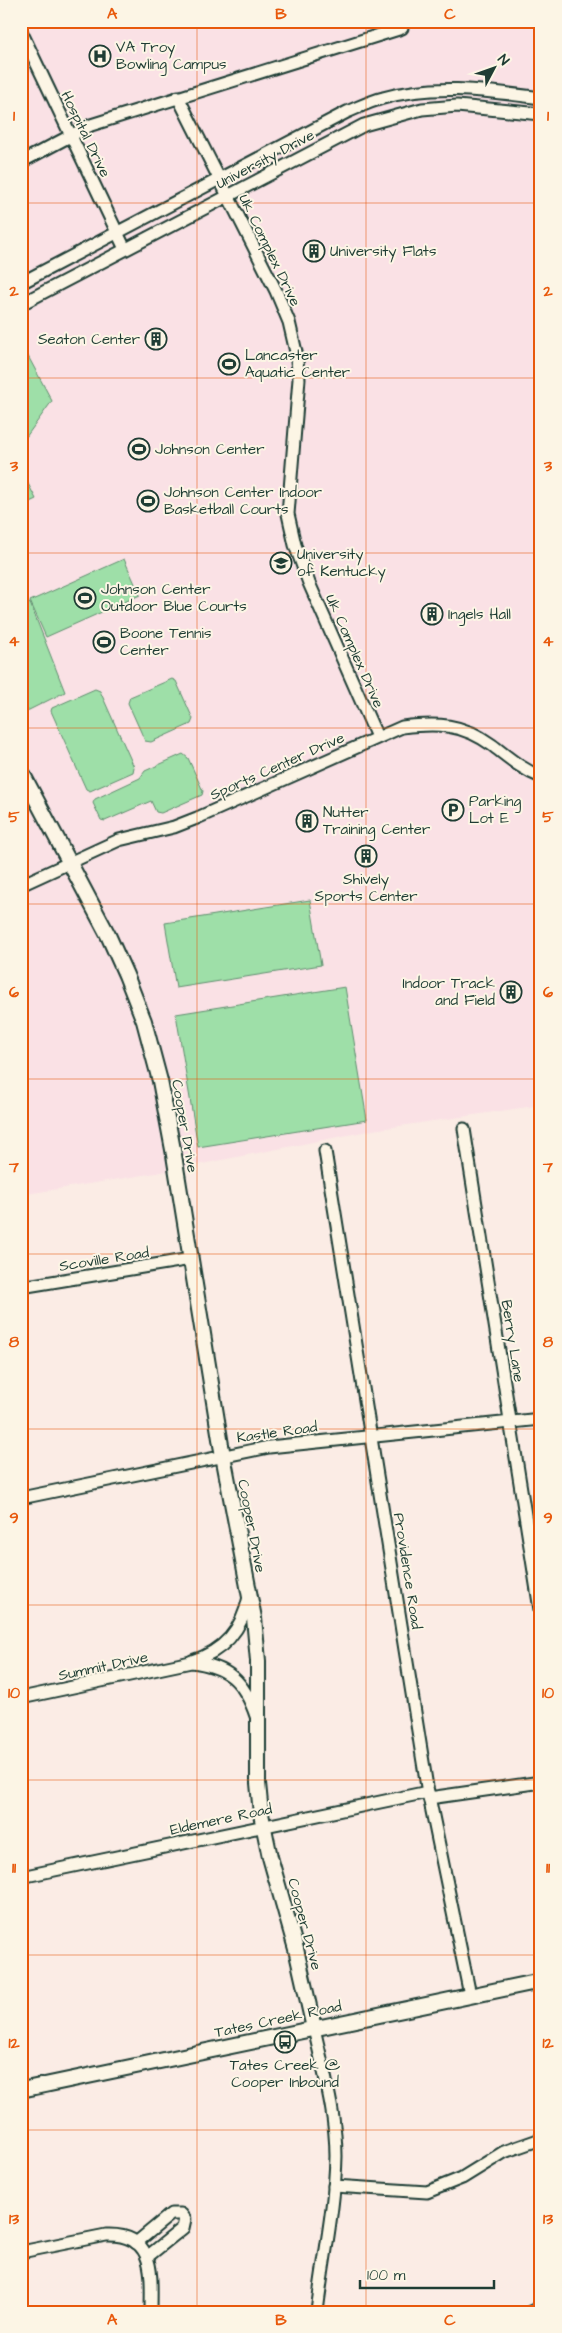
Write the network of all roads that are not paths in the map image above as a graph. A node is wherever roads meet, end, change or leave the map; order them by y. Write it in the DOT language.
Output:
graph roads {
  1 [pos="402,28"];
  2 [pos="21,31"];
  3 [pos="178,97"];
  4 [pos="541,98"];
  5 [pos="541,114"];
  6 [pos="70,136"];
  7 [pos="21,162"];
  8 [pos="218,179"];
  9 [pos="227,196"];
  10 [pos="117,233"];
  11 [pos="125,249"];
  12 [pos="21,283"];
  13 [pos="21,304"];
  14 [pos="377,737"];
  15 [pos="21,771"];
  16 [pos="541,777"];
  17 [pos="70,864"];
  18 [pos="21,885"];
  19 [pos="464,1129"];
  20 [pos="325,1151"];
  21 [pos="191,1260"];
  22 [pos="21,1287"];
  23 [pos="541,1419"];
  24 [pos="510,1422"];
  25 [pos="371,1436"];
  26 [pos="223,1455"];
  27 [pos="21,1498"];
  28 [pos="250,1595"];
  29 [pos="541,1616"];
  30 [pos="190,1662"];
  31 [pos="21,1698"];
  32 [pos="257,1718"];
  33 [pos="541,1782"];
  34 [pos="429,1795"];
  35 [pos="263,1826"];
  36 [pos="21,1877"];
  37 [pos="541,1981"];
  38 [pos="470,1995"];
  39 [pos="314,2028"];
  40 [pos="21,2090"];
  41 [pos="541,2139"];
  42 [pos="334,2186"];
  43 [pos="136,2243"];
  44 [pos="21,2252"];
  45 [pos="147,2257"];
  46 [pos="541,2307"];
  47 [pos="151,2312"];
  48 [pos="317,2312"];
  49 [pos="530,2312"];
  1 -- 3 [label="street"];
  2 -- 6 [label="street, Hospital Drive"];
  3 -- 6 [label="street"];
  3 -- 8 [label="street, Uk Complex Drive"];
  4 -- 8 [label="street, University Drive"];
  5 -- 9 [label="street, University Drive"];
  6 -- 7 [label="street"];
  6 -- 10 [label="street, Hospital Drive"];
  8 -- 9 [label="street, Uk Complex Drive"];
  8 -- 10 [label="street, University Drive"];
  9 -- 11 [label="street, University Drive"];
  9 -- 14 [label="street, Uk Complex Drive"];
  10 -- 11 [label="street, Hospital Drive"];
  10 -- 12 [label="street, University Drive"];
  11 -- 13 [label="street, University Drive"];
  14 -- 16 [label="street, Sports Center Drive"];
  14 -- 17 [label="street, Sports Center Drive"];
  15 -- 17 [label="main road, Cooper Drive"];
  17 -- 18 [label="street, Sports Center Drive"];
  17 -- 21 [label="main road, Cooper Drive"];
  19 -- 24 [label="street, Berry Lane"];
  20 -- 25 [label="street, Providence Road"];
  21 -- 22 [label="street, Scoville Road"];
  21 -- 26 [label="main road, Cooper Drive"];
  23 -- 24 [label="street, Kastle Road"];
  24 -- 25 [label="street, Kastle Road"];
  24 -- 29 [label="street, Berry Lane"];
  25 -- 26 [label="street, Kastle Road"];
  25 -- 34 [label="street, Providence Road"];
  26 -- 27 [label="street, Kastle Road"];
  26 -- 28 [label="main road, Cooper Drive"];
  28 -- 30 [label="street, Summit Drive"];
  28 -- 32 [label="main road, Cooper Drive"];
  30 -- 31 [label="street, Summit Drive"];
  30 -- 32 [label="street, Summit Drive"];
  32 -- 35 [label="main road, Cooper Drive"];
  33 -- 34 [label="street, Eldemere Road"];
  34 -- 35 [label="street, Eldemere Road"];
  34 -- 38 [label="street, Providence Road"];
  35 -- 36 [label="street, Eldemere Road"];
  35 -- 39 [label="main road, Cooper Drive"];
  37 -- 38 [label="main road, Tates Creek Road"];
  38 -- 39 [label="main road, Tates Creek Road"];
  39 -- 40 [label="main road, Tates Creek Road"];
  39 -- 42 [label="street, Cooper Drive"];
  41 -- 42 [label="street"];
  42 -- 48 [label="street, Cooper Drive"];
  43 -- 44 [label="street"];
  43 -- 45 [label="street"];
  43 -- 45 [label="street"];
  45 -- 47 [label="street"];
  46 -- 49 [label="street"];
}
